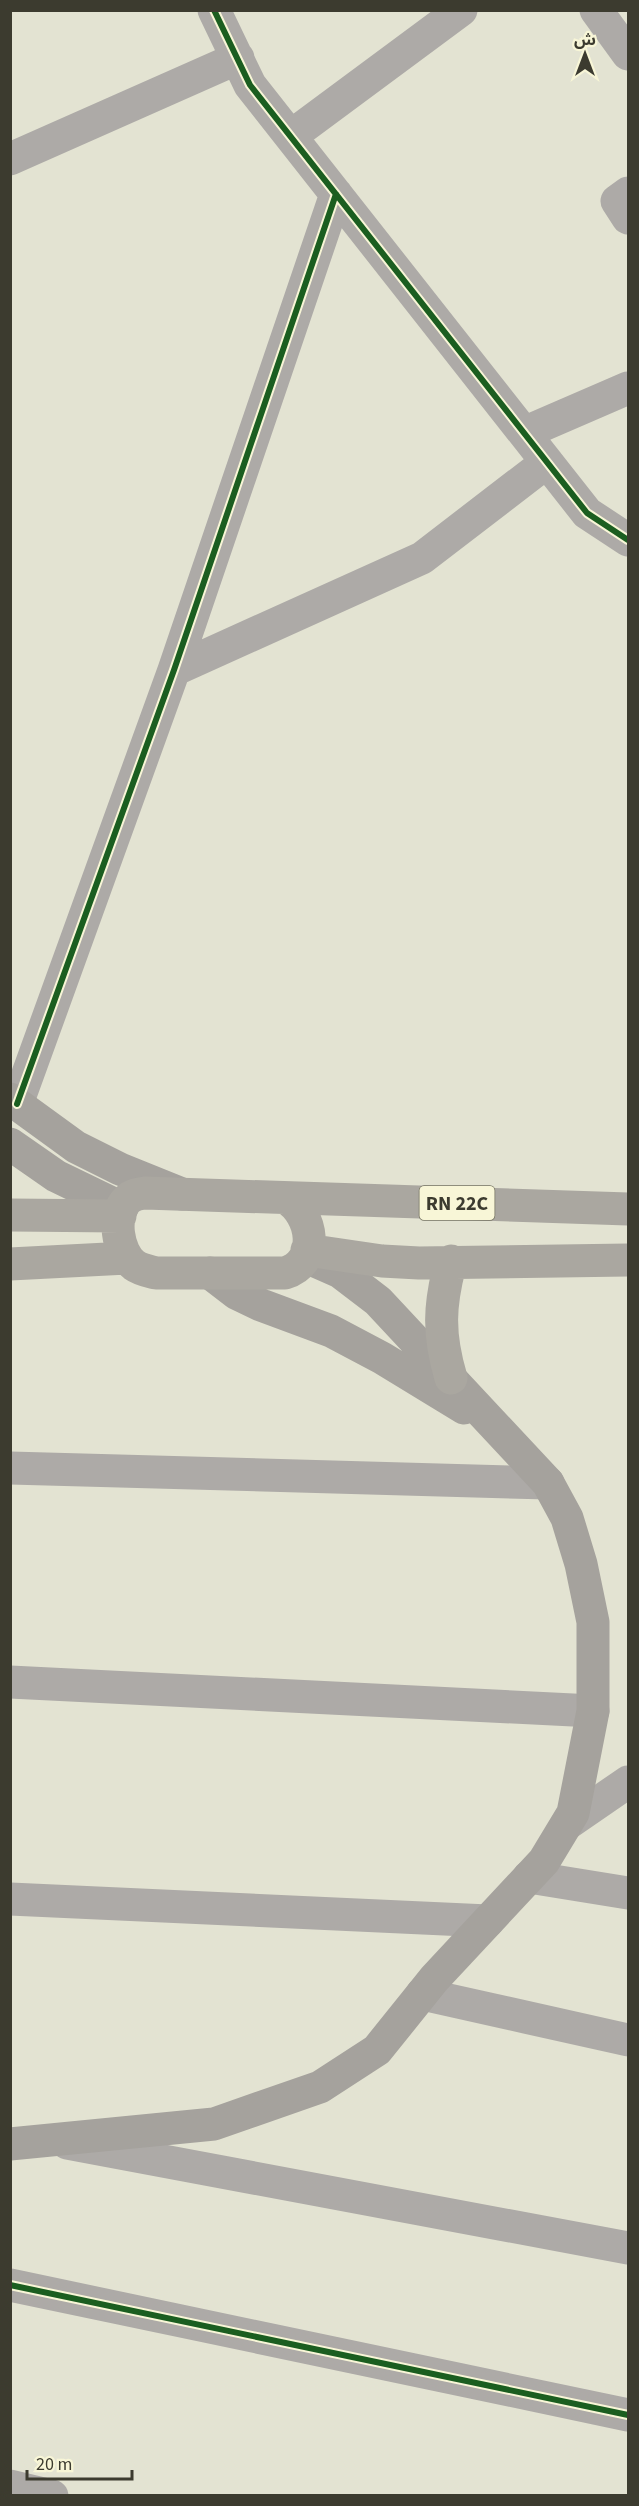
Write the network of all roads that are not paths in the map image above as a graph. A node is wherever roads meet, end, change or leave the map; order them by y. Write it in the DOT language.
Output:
graph roads {
  1 [pos="214,10"];
  2 [pos="461,10"];
  3 [pos="596,10"];
  4 [pos="628,54"];
  5 [pos="238,58"];
  6 [pos="291,136"];
  7 [pos="10,159"];
  8 [pos="628,193"];
  9 [pos="336,194"];
  10 [pos="628,218"];
  11 [pos="628,388"];
  12 [pos="524,433"];
  13 [pos="547,462"];
  14 [pos="628,540"];
  15 [pos="174,670"];
  16 [pos="14,1101"];
  17 [pos="10,1144"];
  18 [pos="183,1194"];
  19 [pos="286,1198"];
  20 [pos="628,1209"];
  21 [pos="121,1212"];
  22 [pos="10,1215"];
  23 [pos="307,1254"];
  24 [pos="127,1258"];
  25 [pos="628,1260"];
  26 [pos="452,1261"];
  27 [pos="17,1264"];
  28 [pos="210,1273"];
  29 [pos="451,1378"];
  30 [pos="497,1428"];
  31 [pos="10,1467"];
  32 [pos="548,1483"];
  33 [pos="10,1682"];
  34 [pos="593,1711"];
  35 [pos="628,1782"];
  36 [pos="567,1824"];
  37 [pos="529,1877"];
  38 [pos="628,1893"];
  39 [pos="10,1899"];
  40 [pos="488,1922"];
  41 [pos="422,1994"];
  42 [pos="628,2040"];
  43 [pos="54,2140"];
  44 [pos="10,2144"];
  45 [pos="628,2248"];
  46 [pos="10,2285"];
  47 [pos="628,2415"];
  48 [pos="10,2486"];
  49 [pos="52,2496"];
  1 -- 5 [label="street"];
  2 -- 6 [label="street"];
  3 -- 4 [label="street"];
  5 -- 6 [label="street"];
  5 -- 7 [label="street"];
  6 -- 9 [label="street"];
  8 -- 10 [label="street"];
  9 -- 12 [label="street"];
  9 -- 15 [label="street"];
  11 -- 12 [label="street"];
  12 -- 13 [label="street"];
  13 -- 14 [label="street"];
  13 -- 15 [label="street"];
  15 -- 16 [label="street"];
  16 -- 18 [label="main road"];
  17 -- 21 [label="main road"];
  18 -- 19 [label="highway"];
  18 -- 21 [label="highway"];
  19 -- 20 [label="highway, RN 22C"];
  19 -- 23 [label="highway"];
  21 -- 22 [label="highway"];
  21 -- 24 [label="highway"];
  23 -- 26 [label="highway"];
  23 -- 28 [label="highway"];
  23 -- 29 [label="main road"];
  24 -- 27 [label="highway"];
  24 -- 28 [label="highway"];
  25 -- 26 [label="highway"];
  26 -- 29 [label="highway"];
  28 -- 30 [label="main road"];
  29 -- 30 [label="main road"];
  30 -- 32 [label="main road"];
  31 -- 32 [label="street"];
  32 -- 34 [label="main road"];
  33 -- 34 [label="street"];
  34 -- 36 [label="main road"];
  35 -- 36 [label="street"];
  36 -- 37 [label="main road"];
  37 -- 38 [label="street"];
  37 -- 40 [label="main road"];
  39 -- 40 [label="street"];
  40 -- 41 [label="main road"];
  41 -- 42 [label="street"];
  41 -- 43 [label="main road"];
  43 -- 44 [label="main road"];
  43 -- 45 [label="street"];
  46 -- 47 [label="street"];
  48 -- 49 [label="street"];
}
